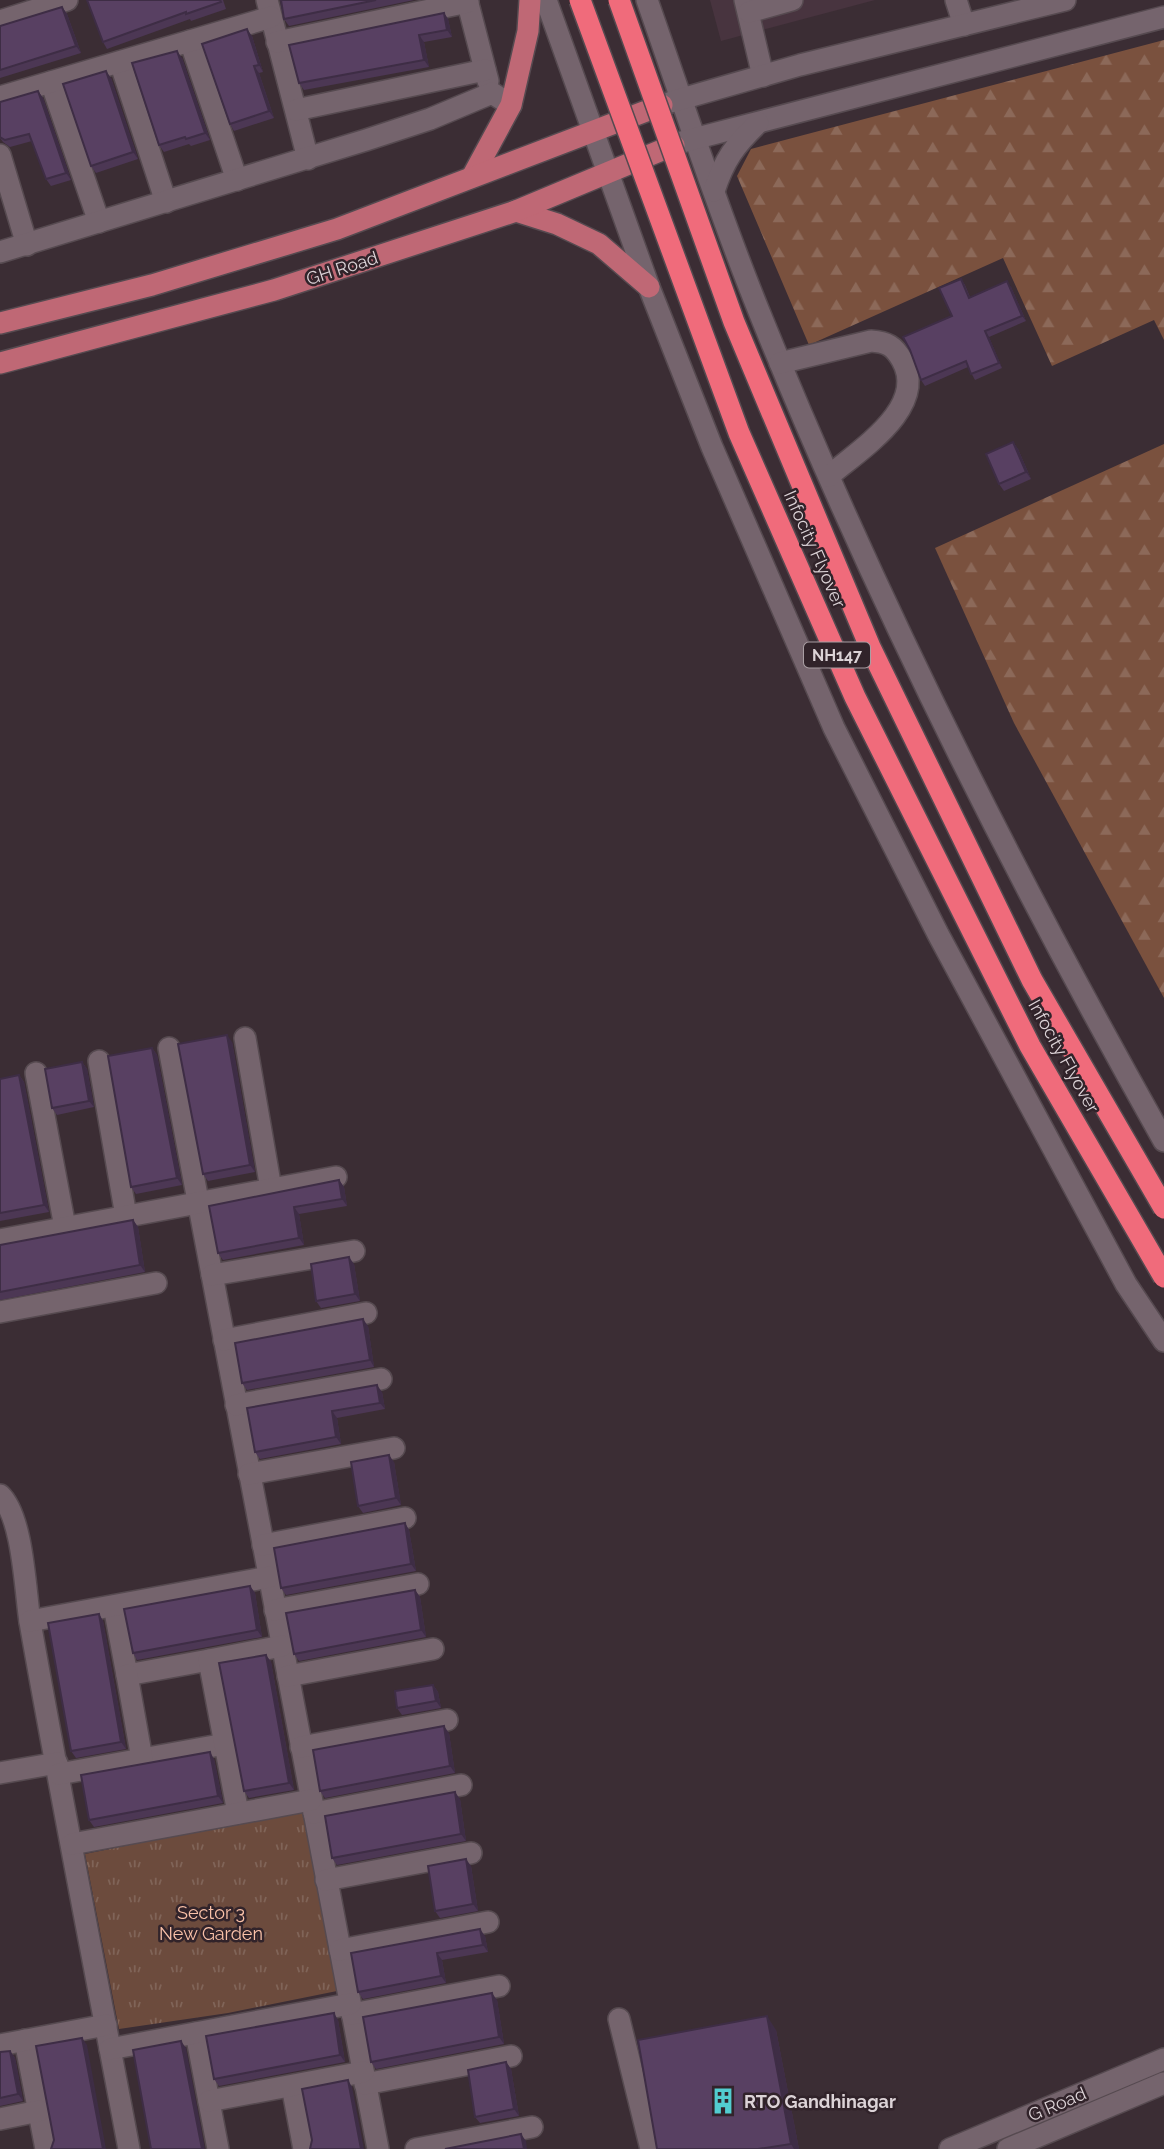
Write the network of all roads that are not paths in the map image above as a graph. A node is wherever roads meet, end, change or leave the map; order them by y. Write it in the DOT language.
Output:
graph roads {
  1 [pos="67,0"];
  2 [pos="530,0"];
  3 [pos="546,0"];
  4 [pos="580,0"];
  5 [pos="619,0"];
  6 [pos="647,0"];
  7 [pos="956,0"];
  8 [pos="1065,0"];
  9 [pos="467,1"];
  10 [pos="784,1"];
  11 [pos="747,6"];
  12 [pos="269,9"];
  13 [pos="1164,17"];
  14 [pos="0,21"];
  15 [pos="964,25"];
  16 [pos="190,41"];
  17 [pos="277,42"];
  18 [pos="120,62"];
  19 [pos="485,70"];
  20 [pos="763,76"];
  21 [pos="51,82"];
  22 [pos="492,93"];
  23 [pos="0,97"];
  24 [pos="672,102"];
  25 [pos="511,105"];
  26 [pos="296,110"];
  27 [pos="760,121"];
  28 [pos="594,132"];
  29 [pos="695,138"];
  30 [pos="674,145"];
  31 [pos="0,155"];
  32 [pos="308,159"];
  33 [pos="607,172"];
  34 [pos="472,177"];
  35 [pos="237,180"];
  36 [pos="714,191"];
  37 [pos="166,202"];
  38 [pos="516,211"];
  39 [pos="99,222"];
  40 [pos="27,245"];
  41 [pos="0,252"];
  42 [pos="649,287"];
  43 [pos="0,323"];
  44 [pos="0,363"];
  45 [pos="780,363"];
  46 [pos="829,476"];
  47 [pos="245,1038"];
  48 [pos="169,1048"];
  49 [pos="99,1061"];
  50 [pos="36,1073"];
  51 [pos="1164,1141"];
  52 [pos="336,1177"];
  53 [pos="271,1189"];
  54 [pos="198,1203"];
  55 [pos="1164,1208"];
  56 [pos="127,1216"];
  57 [pos="65,1227"];
  58 [pos="0,1240"];
  59 [pos="354,1251"];
  60 [pos="212,1275"];
  61 [pos="1164,1277"];
  62 [pos="156,1283"];
  63 [pos="0,1312"];
  64 [pos="366,1313"];
  65 [pos="224,1340"];
  66 [pos="1164,1341"];
  67 [pos="380,1379"];
  68 [pos="236,1405"];
  69 [pos="394,1448"];
  70 [pos="249,1474"];
  71 [pos="0,1494"];
  72 [pos="405,1518"];
  73 [pos="263,1545"];
  74 [pos="269,1577"];
  75 [pos="418,1584"];
  76 [pos="114,1606"];
  77 [pos="275,1610"];
  78 [pos="30,1621"];
  79 [pos="282,1646"];
  80 [pos="433,1649"];
  81 [pos="209,1660"];
  82 [pos="127,1675"];
  83 [pos="288,1676"];
  84 [pos="447,1720"];
  85 [pos="225,1744"];
  86 [pos="301,1747"];
  87 [pos="142,1759"];
  88 [pos="58,1769"];
  89 [pos="0,1773"];
  90 [pos="461,1785"];
  91 [pos="312,1806"];
  92 [pos="238,1813"];
  93 [pos="72,1844"];
  94 [pos="471,1853"];
  95 [pos="326,1880"];
  96 [pos="488,1922"];
  97 [pos="340,1950"];
  98 [pos="499,1986"];
  99 [pos="351,2009"];
  100 [pos="619,2019"];
  101 [pos="106,2025"];
  102 [pos="196,2033"];
  103 [pos="25,2040"];
  104 [pos="0,2045"];
  105 [pos="110,2049"];
  106 [pos="511,2056"];
  107 [pos="1164,2059"];
  108 [pos="364,2078"];
  109 [pos="1164,2083"];
  110 [pos="292,2086"];
  111 [pos="209,2101"];
  112 [pos="39,2112"];
  113 [pos="0,2119"];
  114 [pos="532,2127"];
  115 [pos="46,2149"];
  116 [pos="129,2149"];
  117 [pos="218,2149"];
  118 [pos="304,2149"];
  119 [pos="377,2149"];
  120 [pos="416,2149"];
  121 [pos="652,2149"];
  122 [pos="950,2149"];
  123 [pos="1007,2149"];
  1 -- 14 [label="street"];
  2 -- 25 [label="main road"];
  3 -- 28 [label="street"];
  4 -- 61 [label="highway, Infocity Flyover / NH147, bridge"];
  5 -- 55 [label="highway, Infocity Flyover / NH147, bridge"];
  6 -- 24 [label="street"];
  7 -- 15 [label="street"];
  8 -- 15 [label="street"];
  9 -- 17 [label="street"];
  9 -- 19 [label="street"];
  10 -- 11 [label="street"];
  11 -- 20 [label="street"];
  12 -- 16 [label="street"];
  12 -- 17 [label="street"];
  13 -- 27 [label="street"];
  15 -- 20 [label="street"];
  16 -- 18 [label="street"];
  16 -- 35 [label="street"];
  17 -- 26 [label="street"];
  18 -- 21 [label="street"];
  18 -- 37 [label="street"];
  19 -- 22 [label="street"];
  19 -- 26 [label="street"];
  20 -- 24 [label="street"];
  21 -- 23 [label="street"];
  21 -- 39 [label="street"];
  22 -- 25 [label="street"];
  22 -- 32 [label="street"];
  24 -- 28 [label="main road"];
  24 -- 29 [label="street"];
  25 -- 34 [label="main road"];
  26 -- 32 [label="street"];
  27 -- 29 [label="street"];
  27 -- 36 [label="street"];
  28 -- 33 [label="street"];
  28 -- 34 [label="main road"];
  29 -- 30 [label="street"];
  29 -- 36 [label="street"];
  30 -- 33 [label="main road, GH Road"];
  31 -- 40 [label="street"];
  32 -- 35 [label="street"];
  33 -- 38 [label="main road, GH Road"];
  33 -- 42 [label="street"];
  34 -- 43 [label="main road"];
  35 -- 37 [label="street"];
  36 -- 45 [label="street"];
  37 -- 39 [label="street"];
  38 -- 42 [label="main road"];
  38 -- 44 [label="main road, GH Road"];
  39 -- 40 [label="street"];
  40 -- 41 [label="street"];
  42 -- 66 [label="street"];
  45 -- 46 [label="street"];
  45 -- 46 [label="street"];
  46 -- 51 [label="street"];
  47 -- 53 [label="street"];
  48 -- 54 [label="street"];
  49 -- 56 [label="street"];
  50 -- 57 [label="street"];
  52 -- 53 [label="street"];
  53 -- 54 [label="street"];
  54 -- 56 [label="street"];
  54 -- 60 [label="street"];
  56 -- 57 [label="street"];
  57 -- 58 [label="street"];
  59 -- 60 [label="street"];
  60 -- 65 [label="street"];
  62 -- 63 [label="street"];
  64 -- 65 [label="street"];
  65 -- 68 [label="street"];
  67 -- 68 [label="street"];
  68 -- 70 [label="street"];
  69 -- 70 [label="street"];
  70 -- 73 [label="street"];
  71 -- 78 [label="street"];
  72 -- 73 [label="street"];
  73 -- 74 [label="street"];
  74 -- 76 [label="street"];
  74 -- 77 [label="street"];
  75 -- 77 [label="street"];
  76 -- 78 [label="street"];
  76 -- 82 [label="street"];
  77 -- 79 [label="street"];
  78 -- 88 [label="street"];
  79 -- 81 [label="street"];
  79 -- 83 [label="street"];
  80 -- 83 [label="street"];
  81 -- 82 [label="street"];
  81 -- 85 [label="street"];
  82 -- 87 [label="street"];
  83 -- 86 [label="street"];
  84 -- 86 [label="street"];
  85 -- 87 [label="street"];
  85 -- 92 [label="street"];
  86 -- 91 [label="street"];
  87 -- 88 [label="street"];
  88 -- 89 [label="street"];
  88 -- 93 [label="street"];
  90 -- 91 [label="street"];
  91 -- 92 [label="street"];
  91 -- 95 [label="street"];
  92 -- 93 [label="street"];
  93 -- 101 [label="street"];
  94 -- 95 [label="street"];
  95 -- 97 [label="street"];
  96 -- 97 [label="street"];
  97 -- 99 [label="street"];
  98 -- 99 [label="street"];
  99 -- 102 [label="street"];
  99 -- 108 [label="street"];
  100 -- 121 [label="street"];
  101 -- 103 [label="street"];
  101 -- 105 [label="street"];
  102 -- 105 [label="street"];
  102 -- 111 [label="street"];
  103 -- 104 [label="street"];
  103 -- 112 [label="street"];
  105 -- 116 [label="street"];
  106 -- 108 [label="street"];
  107 -- 122 [label="street, G Road"];
  108 -- 110 [label="street"];
  108 -- 119 [label="street"];
  109 -- 123 [label="street, G Road"];
  110 -- 111 [label="street"];
  110 -- 118 [label="street"];
  111 -- 117 [label="street"];
  112 -- 113 [label="street"];
  112 -- 115 [label="street"];
  114 -- 120 [label="street"];
}
